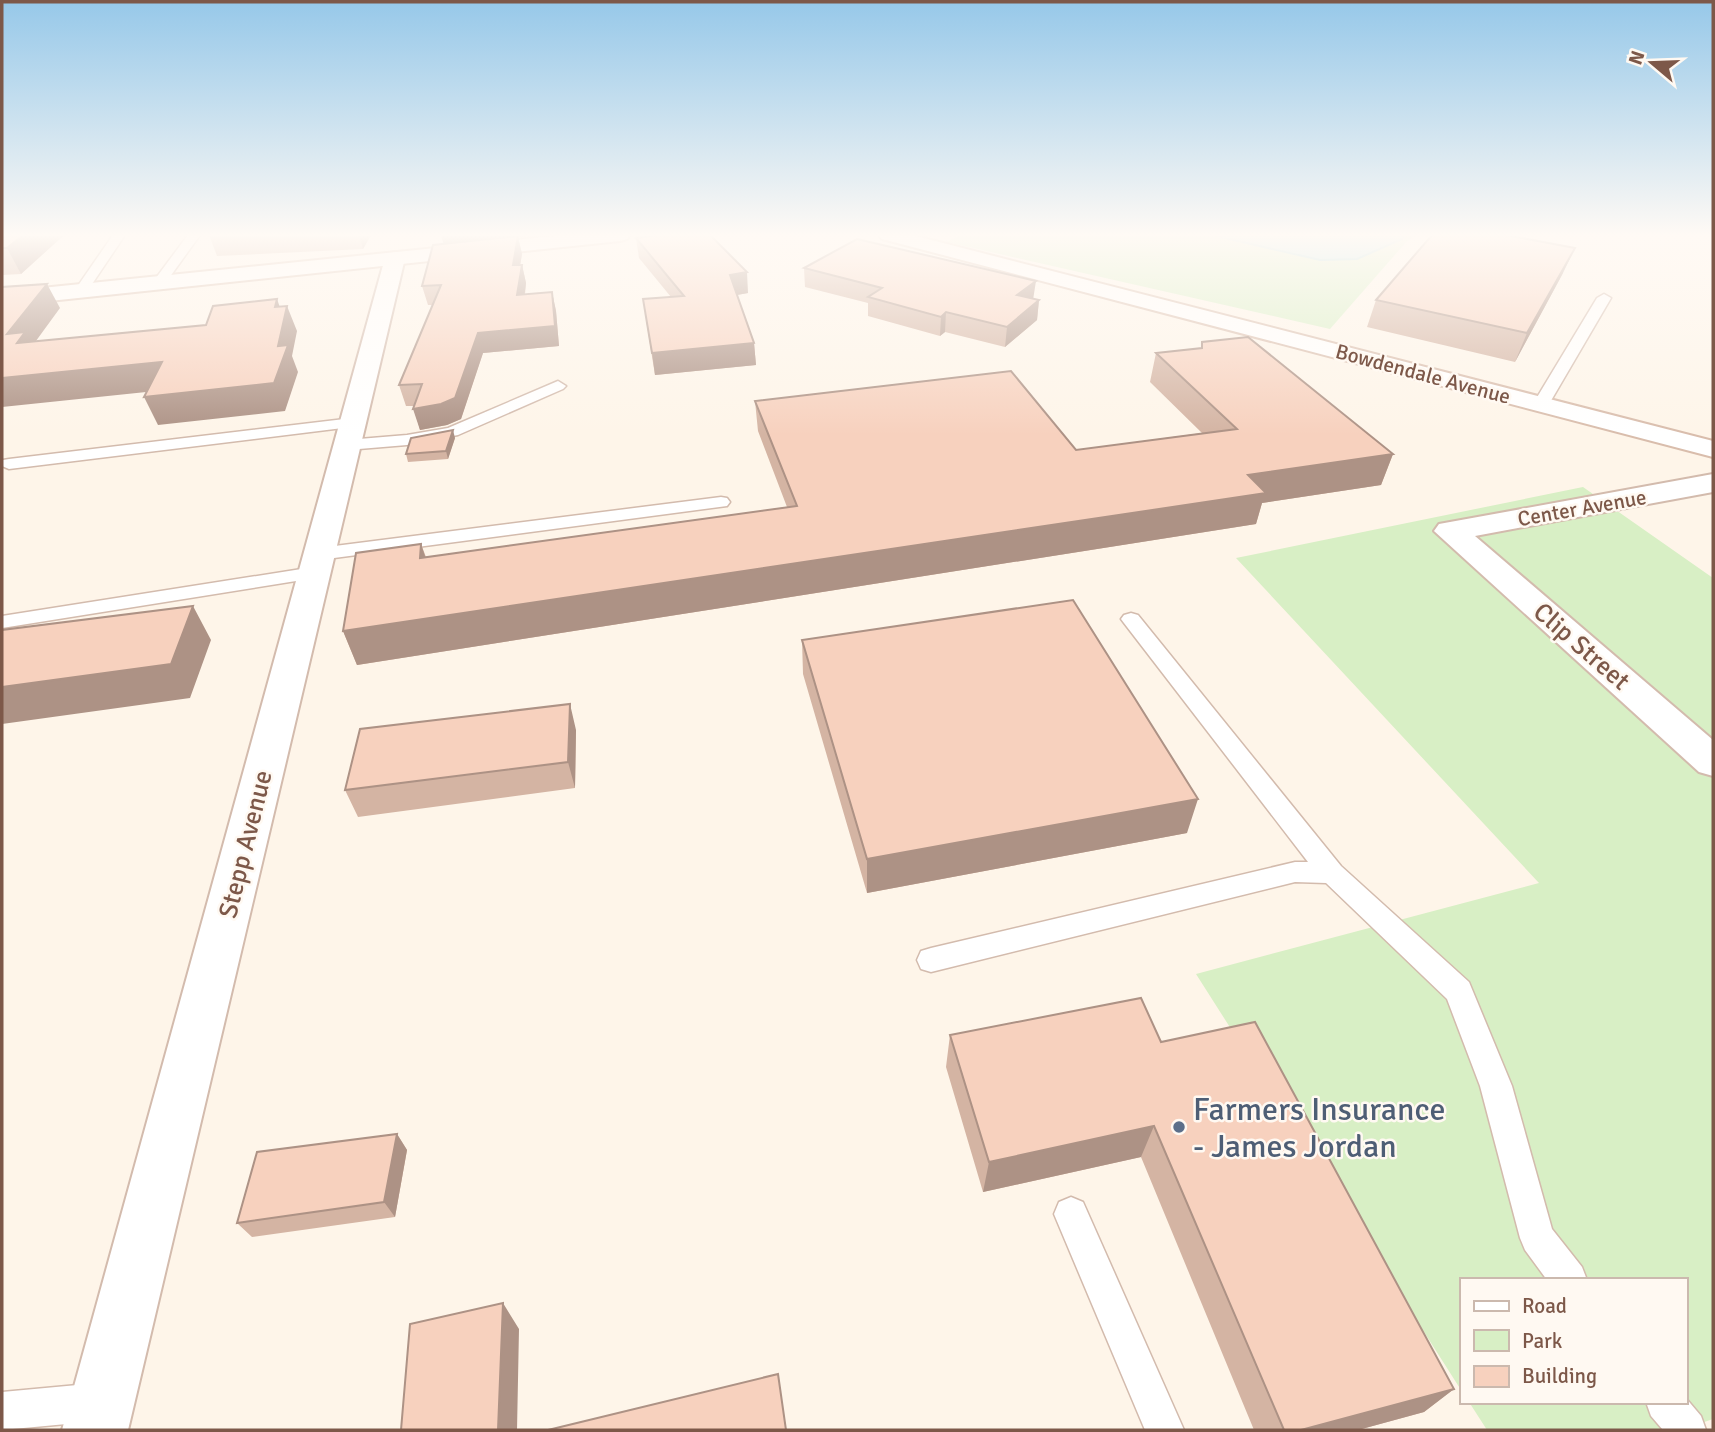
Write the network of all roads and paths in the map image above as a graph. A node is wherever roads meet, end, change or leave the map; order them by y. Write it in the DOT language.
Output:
graph roads {
  1 [pos="384,302"];
  2 [pos="1152,302"];
  3 [pos="1602,302"];
  4 [pos="558,386"];
  5 [pos="1541,404"];
  6 [pos="350,434"];
  7 [pos="1713,449"];
  8 [pos="9,464"];
  9 [pos="1713,483"];
  10 [pos="721,502"];
  11 [pos="1450,531"];
  12 [pos="317,564"];
  13 [pos="1131,619"];
  14 [pos="2,622"];
  15 [pos="1713,762"];
  16 [pos="1332,873"];
  17 [pos="930,960"];
  18 [pos="1070,1214"];
  19 [pos="1567,1278"];
  20 [pos="1667,1404"];
  21 [pos="2,1411"];
  22 [pos="99,1416"];
  23 [pos="1165,1430"];
  24 [pos="1687,1430"];
  1 -- 6 [label="street, Stepp Avenue"];
  2 -- 5 [label="street, Bowdendale Avenue"];
  3 -- 5 [label="lane"];
  4 -- 6 [label="lane"];
  5 -- 7 [label="street, Bowdendale Avenue"];
  6 -- 8 [label="lane"];
  6 -- 12 [label="street, Stepp Avenue"];
  9 -- 11 [label="street, Center Avenue"];
  10 -- 12 [label="lane"];
  11 -- 15 [label="street, Clip Street"];
  12 -- 14 [label="lane"];
  12 -- 22 [label="street, Stepp Avenue"];
  13 -- 16 [label="lane"];
  16 -- 17 [label="lane"];
  16 -- 19 [label="lane"];
  18 -- 23 [label="lane"];
  20 -- 24 [label="lane"];
  21 -- 22 [label="lane"];
}
